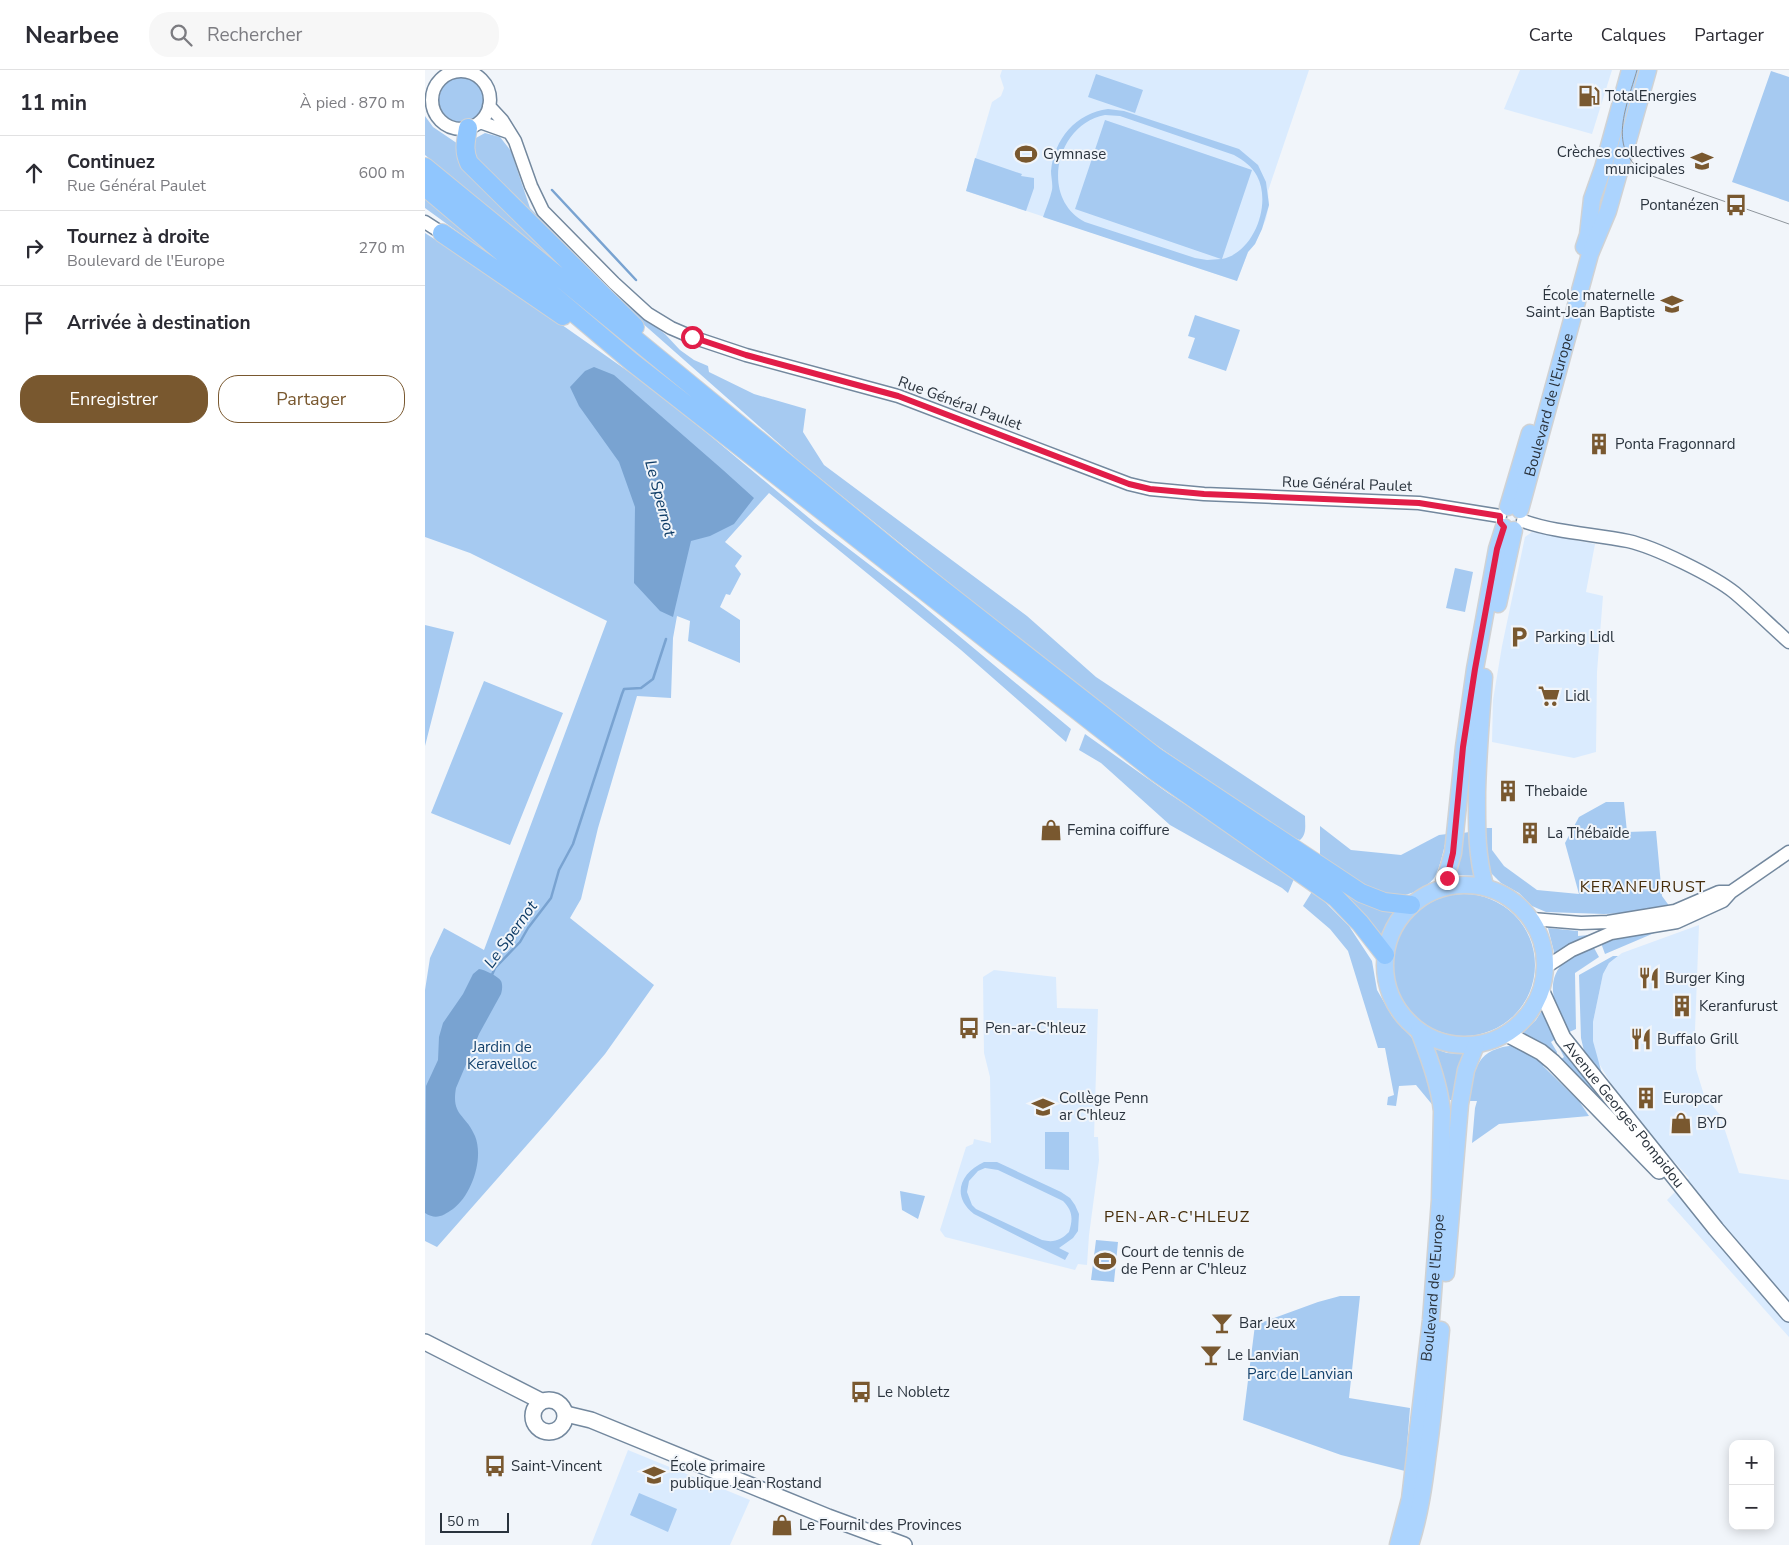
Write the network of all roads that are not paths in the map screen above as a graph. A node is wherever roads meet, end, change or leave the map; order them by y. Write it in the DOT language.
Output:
graph roads {
  1 [pos="1629,70"];
  2 [pos="1648,70"];
  3 [pos="459,71"];
  4 [pos="442,74"];
  5 [pos="429,93"];
  6 [pos="489,106"];
  7 [pos="430,110"];
  8 [pos="474,125"];
  9 [pos="508,132"];
  10 [pos="425,167"];
  11 [pos="425,187"];
  12 [pos="425,222"];
  13 [pos="442,233"];
  14 [pos="632,362"];
  15 [pos="664,364"];
  16 [pos="1511,519"];
  17 [pos="1789,642"];
  18 [pos="1789,852"];
  19 [pos="1485,886"];
  20 [pos="1443,887"];
  21 [pos="1731,892"];
  22 [pos="1411,905"];
  23 [pos="1532,919"];
  24 [pos="1385,955"];
  25 [pos="1546,967"];
  26 [pos="1542,992"];
  27 [pos="1419,1031"];
  28 [pos="1507,1034"];
  29 [pos="1476,1045"];
  30 [pos="1716,1229"];
  31 [pos="1789,1314"];
  32 [pos="425,1342"];
  33 [pos="541,1401"];
  34 [pos="566,1414"];
  35 [pos="904,1545"];
  36 [pos="1398,1545"];
  37 [pos="1410,1545"];
  1 -- 16 [label="main road, Boulevard de l'Europe"];
  2 -- 16 [label="main road, Boulevard de l'Europe"];
  3 -- 4 [label="street"];
  3 -- 6 [label="street"];
  4 -- 5 [label="street"];
  5 -- 7 [label="street"];
  6 -- 8 [label="street"];
  6 -- 9 [label="street, Rue Général Paulet"];
  7 -- 8 [label="street"];
  8 -- 9 [label="street"];
  8 -- 15 [label="highway"];
  9 -- 16 [label="street, Rue Général Paulet"];
  10 -- 15 [label="highway"];
  11 -- 14 [label="highway"];
  12 -- 13 [label="street"];
  13 -- 14 [label="highway"];
  14 -- 24 [label="highway"];
  15 -- 22 [label="highway"];
  16 -- 17 [label="street, Rue Général Paulet"];
  16 -- 19 [label="main road, Boulevard de l'Europe"];
  16 -- 20 [label="main road, Boulevard de l'Europe"];
  18 -- 21 [label="street"];
  19 -- 20 [label="main road"];
  19 -- 23 [label="main road"];
  20 -- 22 [label="main road"];
  21 -- 23 [label="street"];
  21 -- 25 [label="street"];
  22 -- 24 [label="main road"];
  23 -- 25 [label="main road"];
  24 -- 27 [label="main road"];
  25 -- 26 [label="main road"];
  26 -- 28 [label="main road"];
  26 -- 30 [label="main road, Avenue Georges Pompidou"];
  27 -- 29 [label="main road"];
  27 -- 36 [label="main road, Boulevard de l'Europe"];
  28 -- 29 [label="main road"];
  28 -- 30 [label="main road, Avenue Georges Pompidou"];
  29 -- 37 [label="main road, Boulevard de l'Europe"];
  30 -- 31 [label="main road, Avenue Georges Pompidou"];
  32 -- 33 [label="main road"];
  33 -- 34 [label="main road"];
  33 -- 34 [label="main road"];
  34 -- 35 [label="main road"];
}
